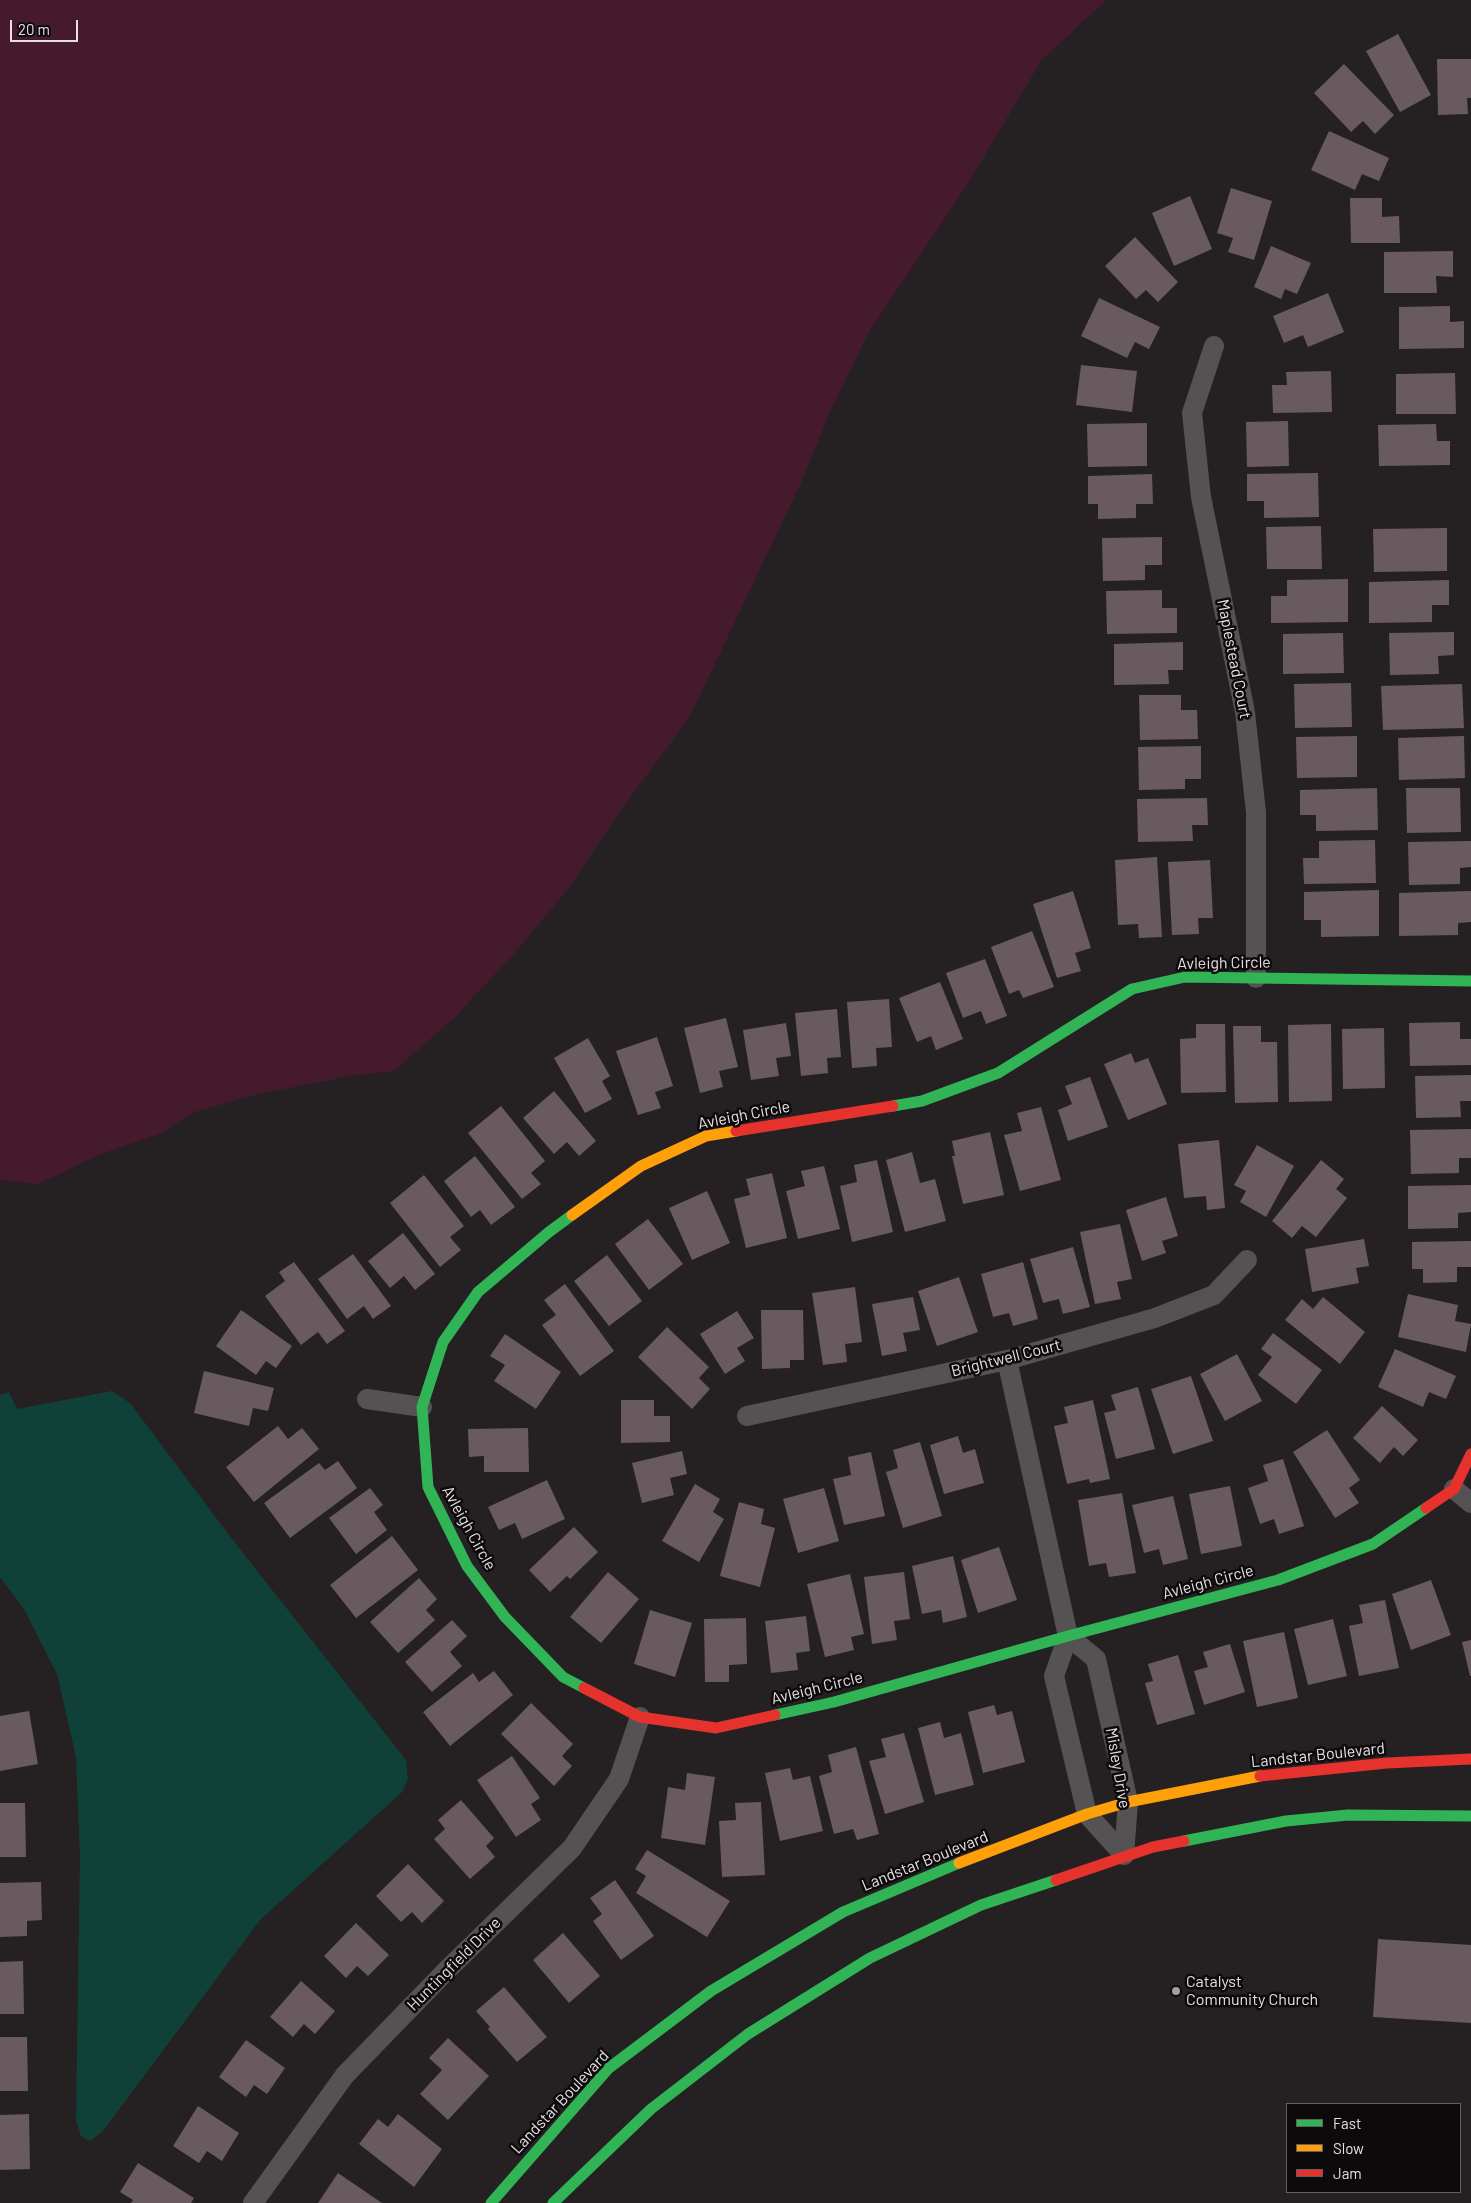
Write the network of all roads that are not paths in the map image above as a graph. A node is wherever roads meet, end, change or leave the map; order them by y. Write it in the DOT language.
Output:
graph roads {
  1 [pos="1214,346"];
  2 [pos="1256,978"];
  3 [pos="1471,981"];
  4 [pos="1247,1260"];
  5 [pos="1007,1360"];
  6 [pos="367,1399"];
  7 [pos="422,1407"];
  8 [pos="747,1416"];
  9 [pos="1471,1454"];
  10 [pos="1454,1489"];
  11 [pos="1471,1503"];
  12 [pos="1068,1636"];
  13 [pos="640,1717"];
  14 [pos="1471,1759"];
  15 [pos="1128,1802"];
  16 [pos="1087,1814"];
  17 [pos="1471,1816"];
  18 [pos="1124,1856"];
  19 [pos="253,2203"];
  20 [pos="491,2203"];
  21 [pos="553,2203"];
  1 -- 2 [label="street, Maplestead Court"];
  2 -- 3 [label="street, Avleigh Circle"];
  2 -- 7 [label="street, Avleigh Circle"];
  4 -- 5 [label="street, Brightwell Court"];
  5 -- 8 [label="street, Brightwell Court"];
  5 -- 12 [label="street"];
  6 -- 7 [label="street"];
  7 -- 13 [label="street, Avleigh Circle"];
  9 -- 10 [label="street"];
  10 -- 11 [label="street"];
  10 -- 12 [label="street, Avleigh Circle"];
  12 -- 13 [label="street, Avleigh Circle"];
  12 -- 15 [label="street, Misley Drive"];
  12 -- 16 [label="street, Misley Drive"];
  13 -- 19 [label="street, Huntingfield Drive"];
  14 -- 15 [label="street, Landstar Boulevard"];
  15 -- 16 [label="street, Landstar Boulevard"];
  15 -- 18 [label="street, Misley Drive"];
  16 -- 18 [label="street, Misley Drive"];
  16 -- 20 [label="street, Landstar Boulevard"];
  17 -- 18 [label="street"];
  18 -- 21 [label="street"];
}
